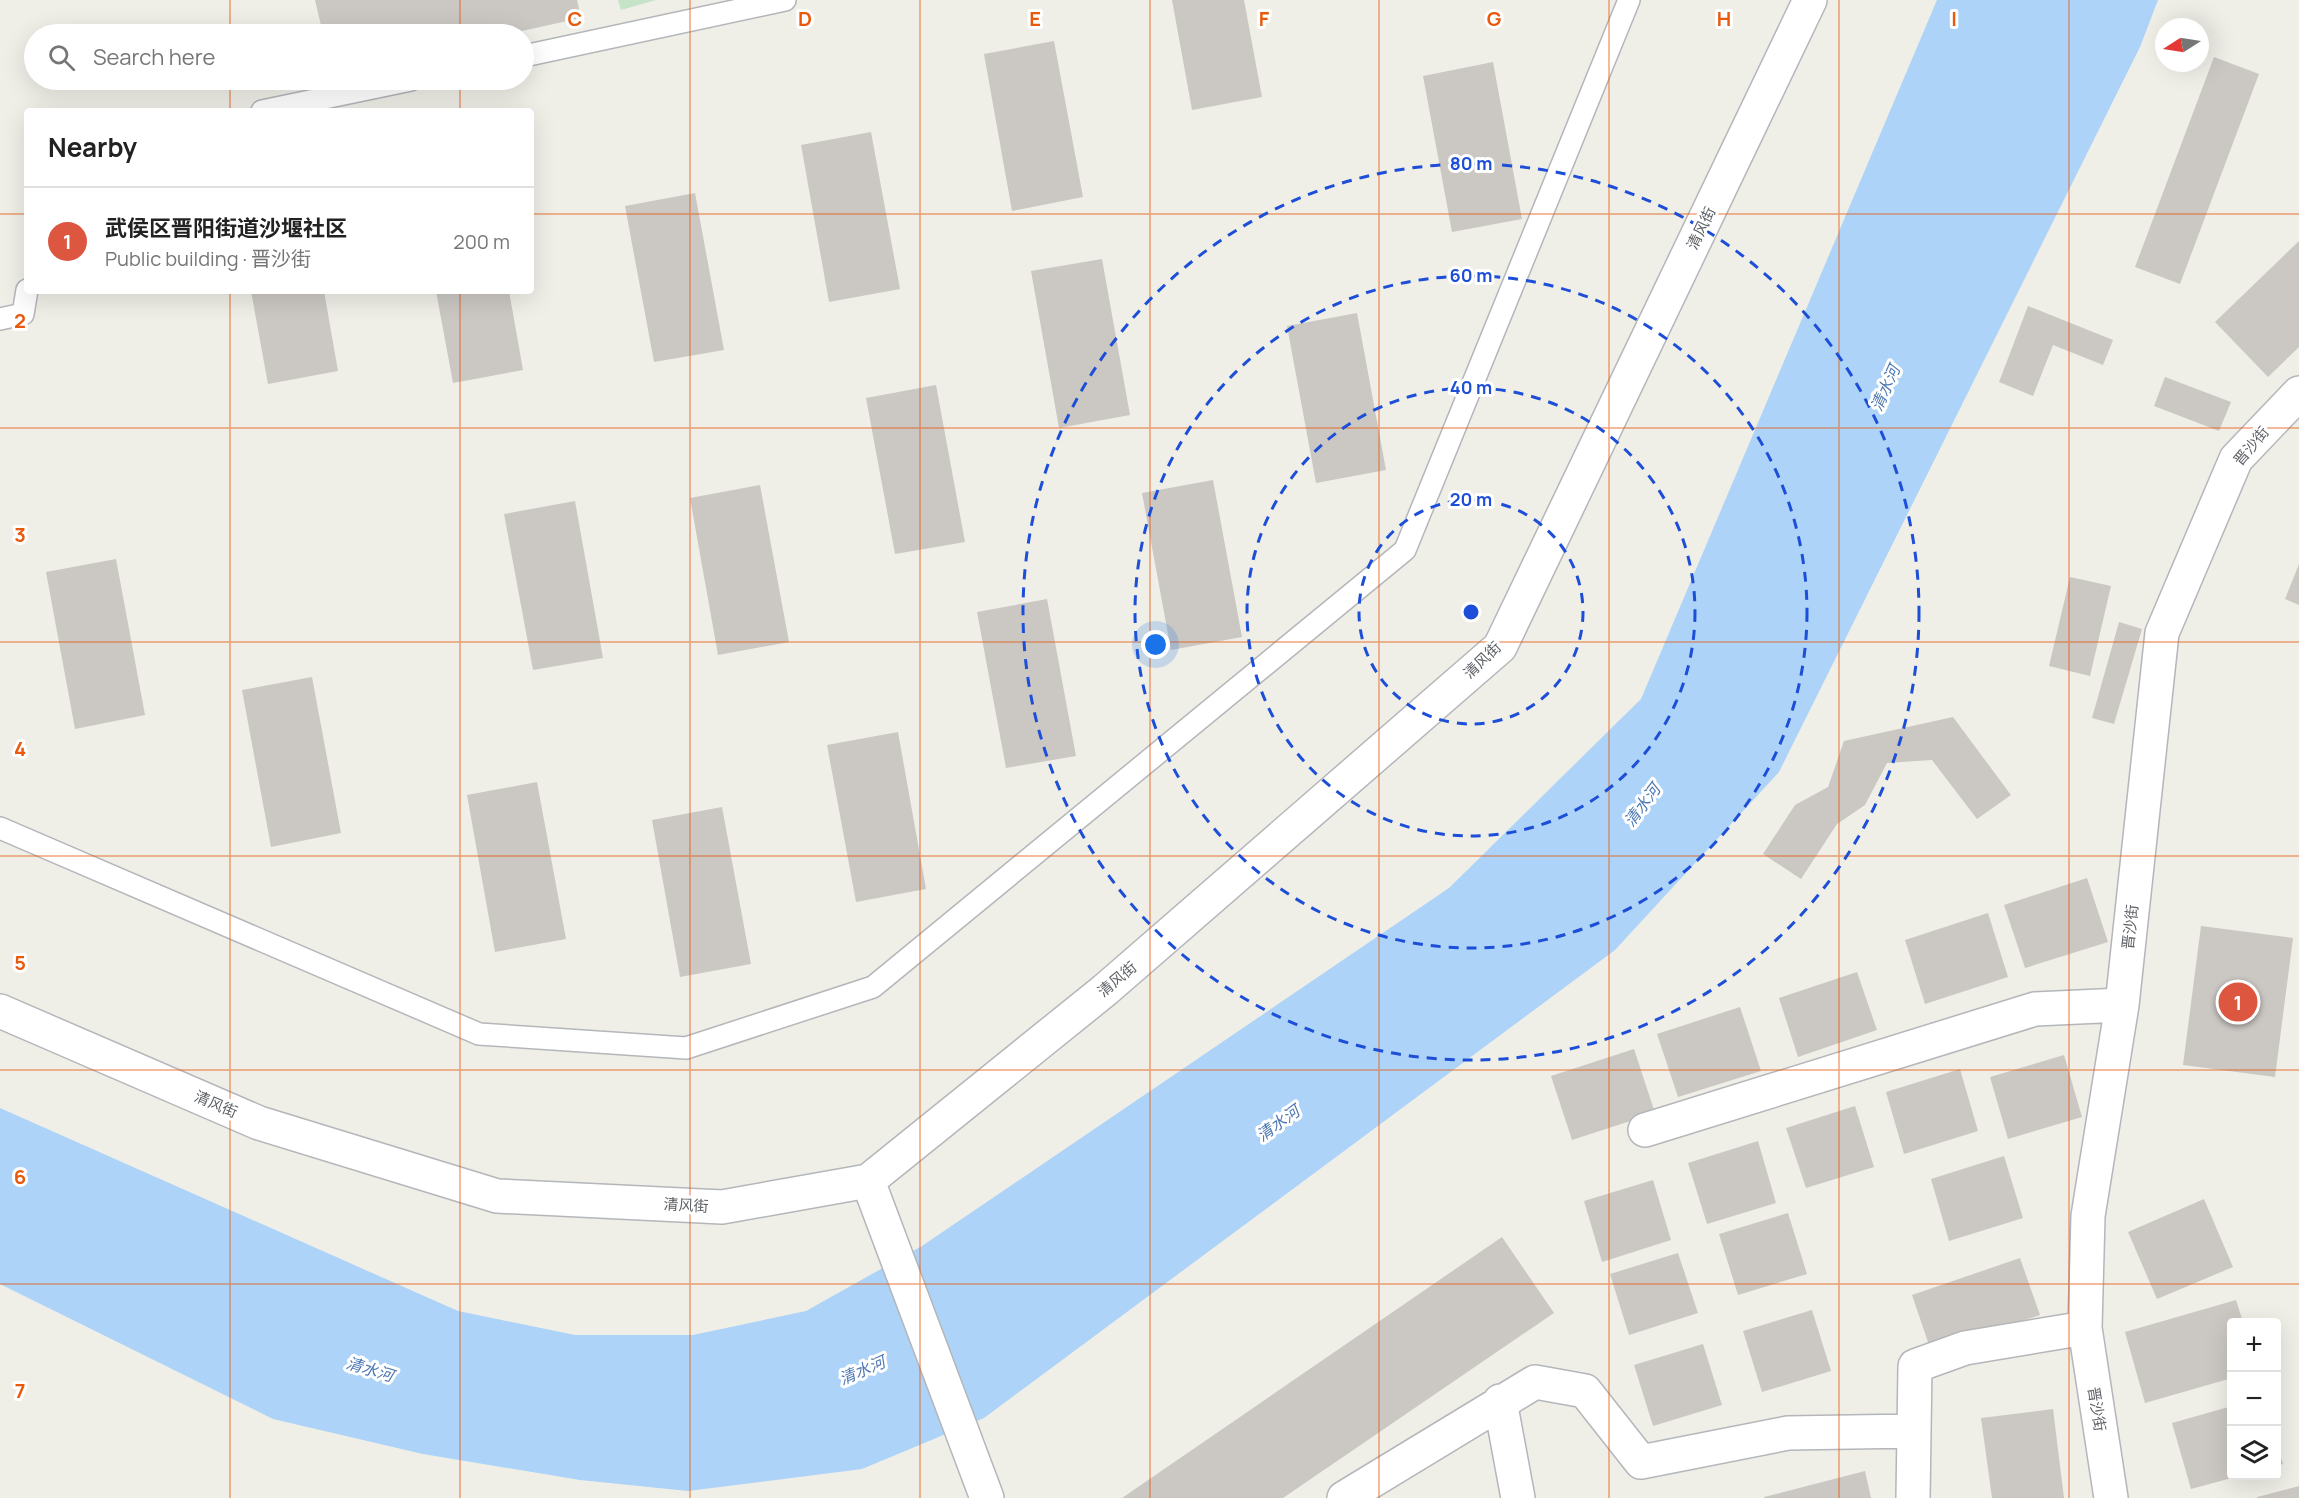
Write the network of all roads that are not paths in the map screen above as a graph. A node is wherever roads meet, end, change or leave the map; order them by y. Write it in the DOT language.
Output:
graph roads {
  1 [pos="785,0"];
  2 [pos="1629,0"];
  3 [pos="1810,0"];
  4 [pos="534,54"];
  5 [pos="363,90"];
  6 [pos="276,108"];
  7 [pos="26,294"];
  8 [pos="0,319"];
  9 [pos="2299,393"];
  10 [pos="0,828"];
  11 [pos="2122,1005"];
  12 [pos="0,1011"];
  13 [pos="1645,1130"];
  14 [pos="868,1181"];
  15 [pos="2085,1328"];
  16 [pos="1500,1401"];
  17 [pos="1914,1431"];
  18 [pos="987,1498"];
  19 [pos="1344,1498"];
  20 [pos="1518,1498"];
  21 [pos="1913,1498"];
  22 [pos="2110,1498"];
  1 -- 4 [label="lane"];
  2 -- 10 [label="lane"];
  3 -- 14 [label="street, 清风街"];
  5 -- 6 [label="lane"];
  7 -- 8 [label="lane"];
  9 -- 11 [label="street, 晋沙街"];
  11 -- 13 [label="street"];
  11 -- 15 [label="street, 晋沙街"];
  12 -- 14 [label="street, 清风街"];
  14 -- 18 [label="street"];
  15 -- 17 [label="street"];
  15 -- 22 [label="street, 晋沙街"];
  16 -- 17 [label="street"];
  16 -- 19 [label="street"];
  16 -- 20 [label="street"];
  17 -- 21 [label="street"];
}
